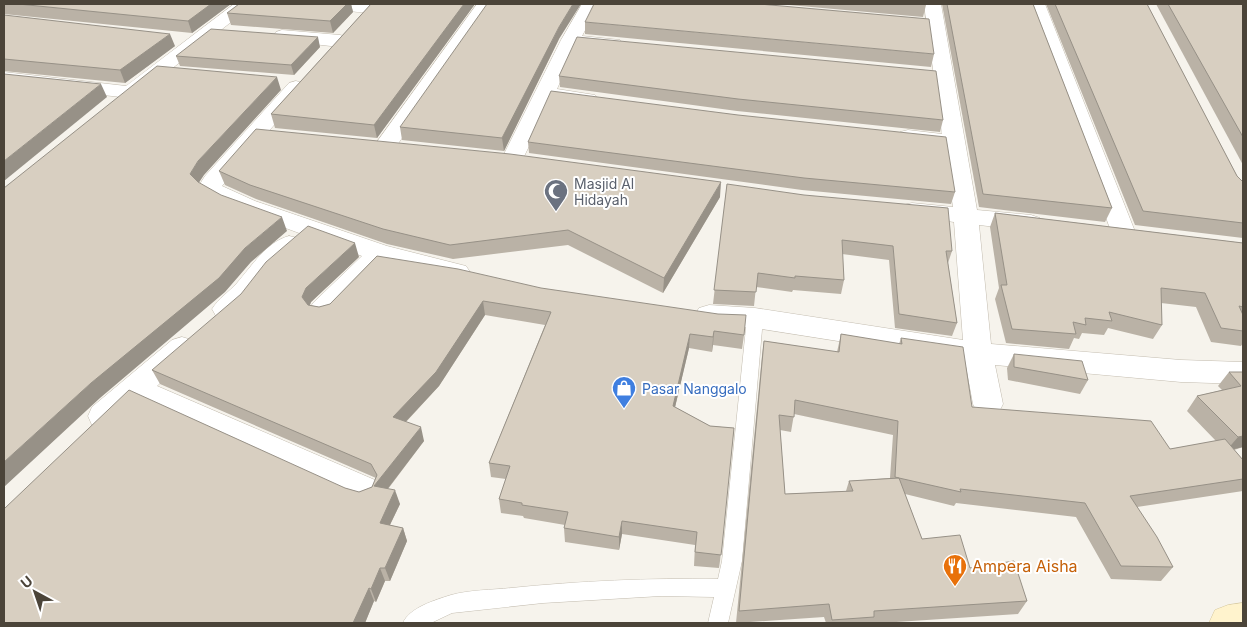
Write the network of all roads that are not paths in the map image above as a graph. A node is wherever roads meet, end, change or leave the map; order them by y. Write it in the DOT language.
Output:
graph roads {
  1 [pos="245,4"];
  2 [pos="341,4"];
  3 [pos="486,4"];
  4 [pos="590,4"];
  5 [pos="1036,4"];
  6 [pos="928,17"];
  7 [pos="359,20"];
  8 [pos="237,33"];
  9 [pos="265,35"];
  10 [pos="203,36"];
  11 [pos="168,38"];
  12 [pos="570,40"];
  13 [pos="627,46"];
  14 [pos="326,55"];
  15 [pos="157,71"];
  16 [pos="185,73"];
  17 [pos="295,80"];
  18 [pos="9,83"];
  19 [pos="130,92"];
  20 [pos="544,93"];
  21 [pos="611,102"];
  22 [pos="108,110"];
  23 [pos="254,134"];
  24 [pos="885,134"];
  25 [pos="284,137"];
  26 [pos="954,142"];
  27 [pos="413,149"];
  28 [pos="513,160"];
  29 [pos="892,208"];
  30 [pos="966,215"];
  31 [pos="1055,226"];
  32 [pos="308,228"];
  33 [pos="1123,234"];
  34 [pos="380,253"];
  35 [pos="479,277"];
  36 [pos="323,310"];
  37 [pos="688,312"];
  38 [pos="755,318"];
  39 [pos="978,353"];
  40 [pos="1243,373"];
  41 [pos="134,388"];
  42 [pos="988,404"];
  43 [pos="84,434"];
  44 [pos="363,490"];
  45 [pos="726,588"];
  46 [pos="1243,621"];
  47 [pos="413,623"];
  48 [pos="718,623"];
  49 [pos="1228,623"];
  1 -- 10 [label="street"];
  2 -- 7 [label="street"];
  3 -- 27 [label="street"];
  4 -- 12 [label="street"];
  5 -- 33 [label="street"];
  6 -- 26 [label="street"];
  7 -- 9 [label="street"];
  7 -- 14 [label="street"];
  8 -- 10 [label="street"];
  10 -- 11 [label="street"];
  10 -- 15 [label="street"];
  12 -- 13 [label="street"];
  12 -- 20 [label="street"];
  15 -- 16 [label="street"];
  15 -- 19 [label="street"];
  17 -- 23 [label="street"];
  18 -- 19 [label="street"];
  19 -- 22 [label="street"];
  20 -- 21 [label="street"];
  20 -- 28 [label="street"];
  23 -- 25 [label="street"];
  23 -- 32 [label="street"];
  24 -- 26 [label="street"];
  26 -- 30 [label="street"];
  29 -- 30 [label="street"];
  30 -- 31 [label="street"];
  30 -- 39 [label="street"];
  32 -- 34 [label="street"];
  32 -- 41 [label="street"];
  34 -- 35 [label="street"];
  34 -- 36 [label="street"];
  37 -- 38 [label="street"];
  38 -- 39 [label="street"];
  38 -- 45 [label="lane"];
  39 -- 40 [label="street"];
  39 -- 42 [label="street"];
  41 -- 43 [label="street"];
  41 -- 44 [label="street"];
  45 -- 47 [label="lane"];
  45 -- 48 [label="lane"];
  46 -- 49 [label="main road"];
}
